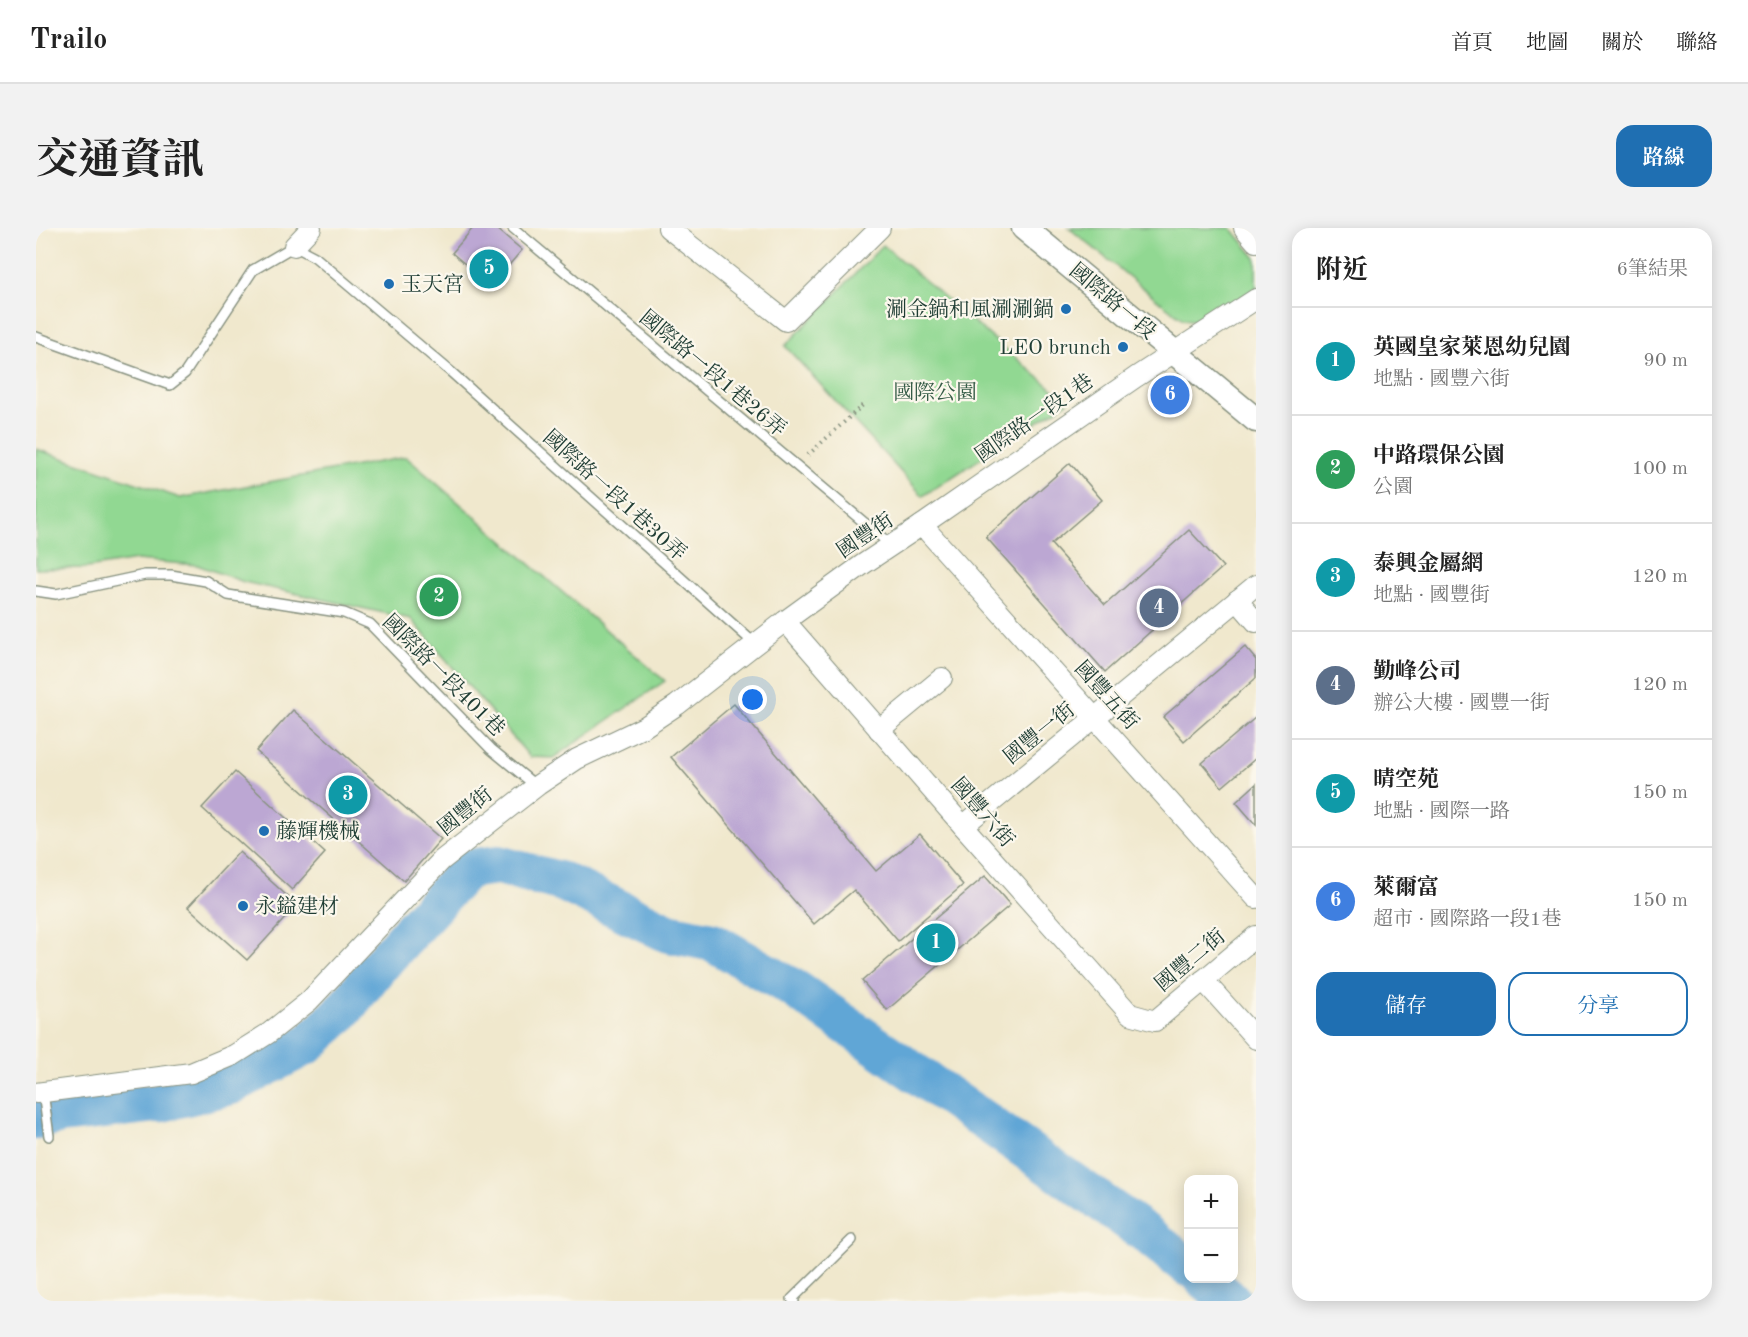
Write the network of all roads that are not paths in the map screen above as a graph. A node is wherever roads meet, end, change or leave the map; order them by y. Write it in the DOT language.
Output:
graph roads {
  1 [pos="312,228"];
  2 [pos="513,228"];
  3 [pos="668,228"];
  4 [pos="880,228"];
  5 [pos="1024,228"];
  6 [pos="1244,228"];
  7 [pos="1256,242"];
  8 [pos="294,246"];
  9 [pos="1256,299"];
  10 [pos="36,338"];
  11 [pos="1173,352"];
  12 [pos="1256,420"];
  13 [pos="922,525"];
  14 [pos="891,545"];
  15 [pos="1256,585"];
  16 [pos="36,591"];
  17 [pos="1237,600"];
  18 [pos="785,621"];
  19 [pos="1256,622"];
  20 [pos="755,644"];
  21 [pos="942,678"];
  22 [pos="1096,717"];
  23 [pos="879,730"];
  24 [pos="536,786"];
  25 [pos="963,826"];
  26 [pos="1256,898"];
  27 [pos="1256,936"];
  28 [pos="1203,980"];
  29 [pos="1155,1021"];
  30 [pos="1256,1039"];
  31 [pos="39,1092"];
  32 [pos="50,1136"];
  33 [pos="852,1240"];
  34 [pos="794,1301"];
  1 -- 8 [label="street"];
  2 -- 14 [label="lane, 國際路一段1巷26弄"];
  3 -- 4 [label="street"];
  5 -- 11 [label="street, 國際路一段"];
  6 -- 7 [label="street"];
  8 -- 10 [label="lane"];
  8 -- 20 [label="lane, 國際路一段1巷30弄"];
  9 -- 11 [label="street, 國際路一段1巷"];
  11 -- 12 [label="street, 國際路一段"];
  11 -- 13 [label="street, 國際路一段1巷"];
  13 -- 14 [label="street, 國豐街"];
  13 -- 22 [label="street, 國豐五街"];
  14 -- 18 [label="street, 國豐街"];
  15 -- 17 [label="street, 國豐一街"];
  16 -- 24 [label="lane, 國際路一段401巷"];
  17 -- 19 [label="street"];
  17 -- 22 [label="street, 國豐一街"];
  18 -- 20 [label="street, 國豐街"];
  18 -- 23 [label="street, 國豐六街"];
  20 -- 24 [label="street, 國豐街"];
  21 -- 23 [label="street"];
  22 -- 25 [label="street, 國豐一街"];
  22 -- 26 [label="street, 國豐五街"];
  23 -- 25 [label="street, 國豐六街"];
  24 -- 31 [label="street, 國豐街"];
  25 -- 29 [label="street, 國豐六街"];
  27 -- 28 [label="street, 國豐二街"];
  28 -- 29 [label="street, 國豐二街"];
  28 -- 30 [label="street"];
  31 -- 32 [label="lane"];
  33 -- 34 [label="lane"];
}
